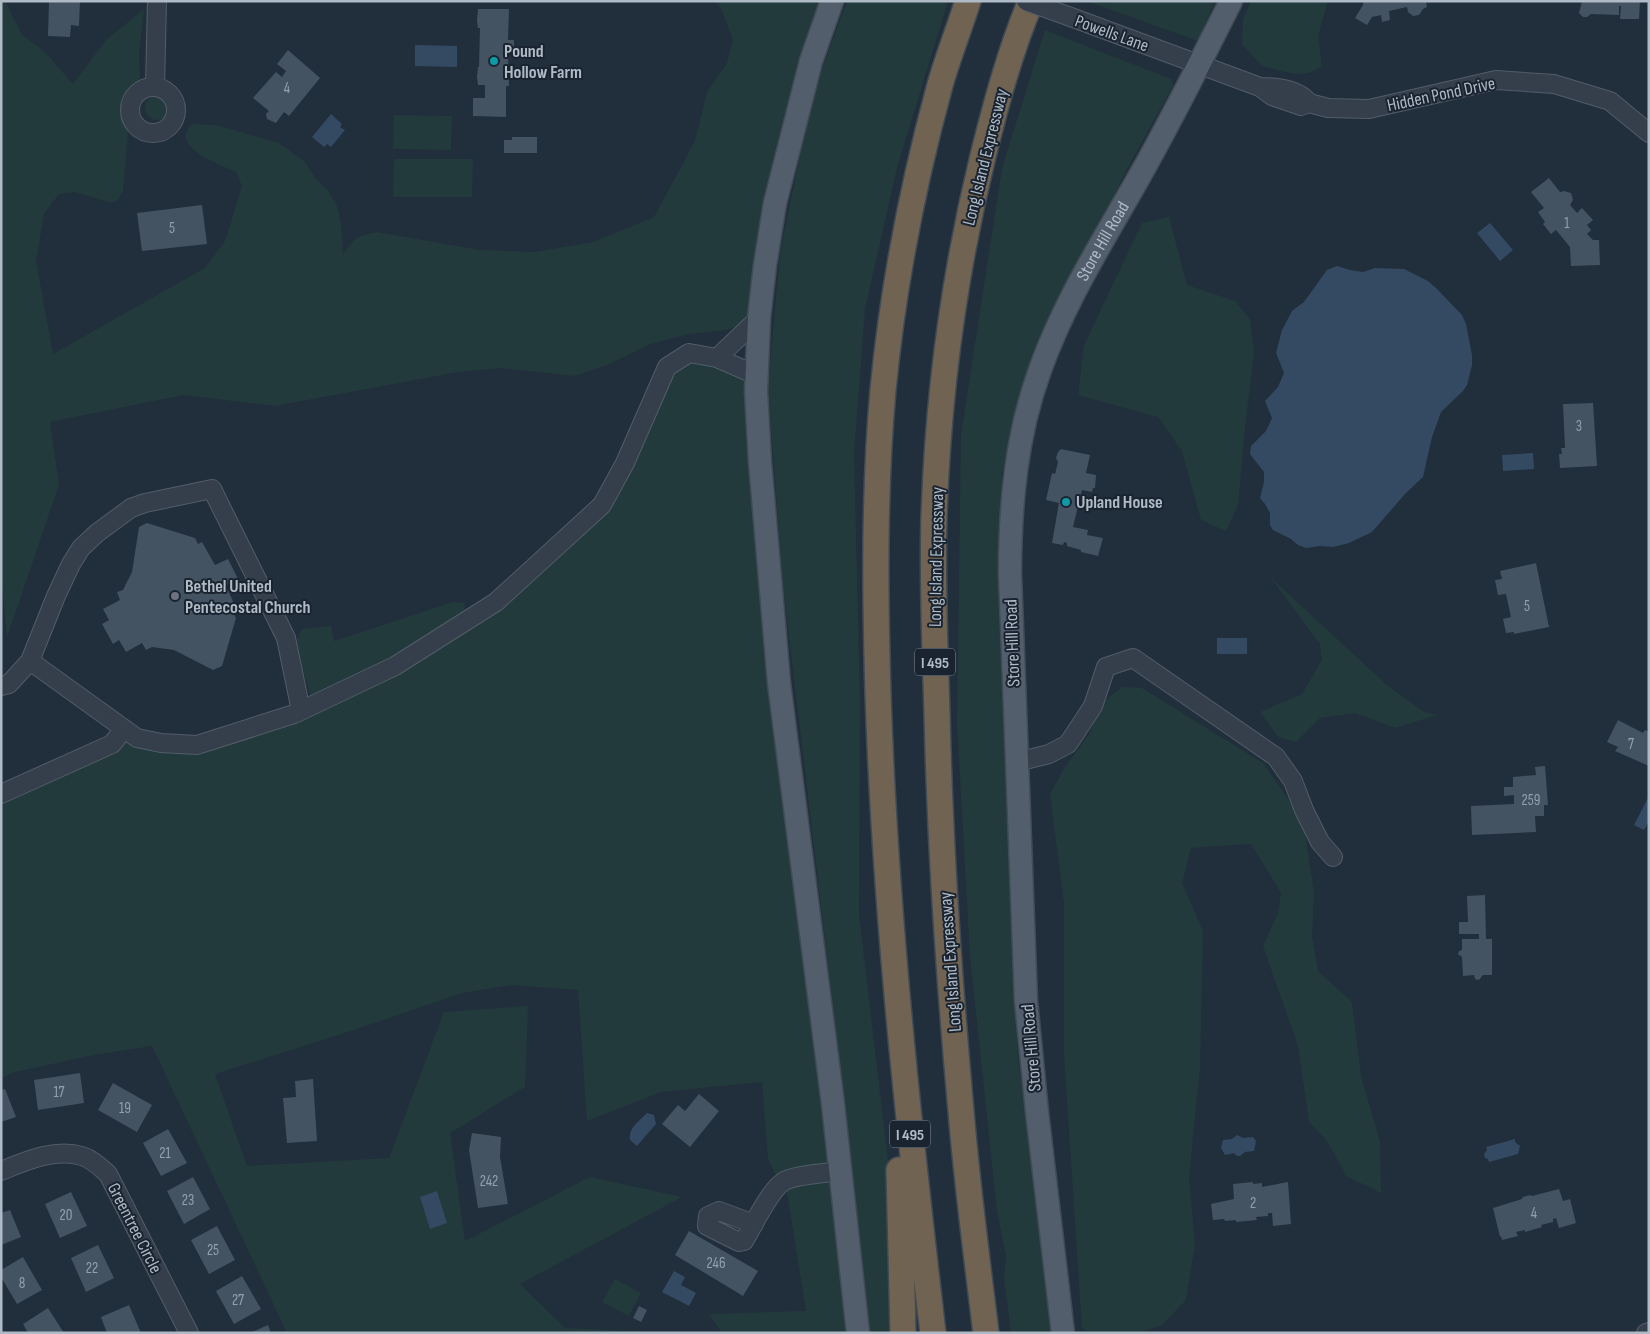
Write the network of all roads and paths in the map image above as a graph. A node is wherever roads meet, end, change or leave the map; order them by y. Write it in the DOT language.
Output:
graph roads {
  1 [pos="157,1"];
  2 [pos="832,1"];
  3 [pos="968,1"];
  4 [pos="1026,1"];
  5 [pos="1031,1"];
  6 [pos="1231,1"];
  7 [pos="1199,65"];
  8 [pos="154,87"];
  9 [pos="1649,133"];
  10 [pos="759,318"];
  11 [pos="717,358"];
  12 [pos="756,375"];
  13 [pos="30,662"];
  14 [pos="1,686"];
  15 [pos="301,710"];
  16 [pos="124,729"];
  17 [pos="1017,762"];
  18 [pos="1,794"];
  19 [pos="1333,857"];
  20 [pos="891,935"];
  21 [pos="1,1171"];
  22 [pos="840,1172"];
  23 [pos="754,1224"];
  24 [pos="189,1333"];
  25 [pos="858,1333"];
  26 [pos="903,1333"];
  27 [pos="932,1333"];
  28 [pos="986,1333"];
  29 [pos="1063,1333"];
  1 -- 8 [label="street"];
  2 -- 10 [label="main road"];
  3 -- 20 [label="highway, I 495"];
  4 -- 7 [label="street, Powells Lane, bridge"];
  5 -- 28 [label="highway, Long Island Expressway / I 495"];
  6 -- 7 [label="main road, Store Hill Road"];
  7 -- 9 [label="street, Hidden Pond Drive"];
  7 -- 17 [label="main road, Store Hill Road"];
  10 -- 11 [label="street"];
  10 -- 12 [label="main road"];
  11 -- 12 [label="street"];
  11 -- 15 [label="street"];
  12 -- 22 [label="main road"];
  13 -- 14 [label="street"];
  13 -- 15 [label="street"];
  13 -- 16 [label="street"];
  15 -- 16 [label="street"];
  16 -- 18 [label="street"];
  17 -- 19 [label="street"];
  17 -- 29 [label="main road, Store Hill Road"];
  20 -- 26 [label="highway"];
  20 -- 27 [label="highway, I 495"];
  21 -- 24 [label="street, Greentree Circle"];
  22 -- 23 [label="street"];
  22 -- 25 [label="main road"];
}
